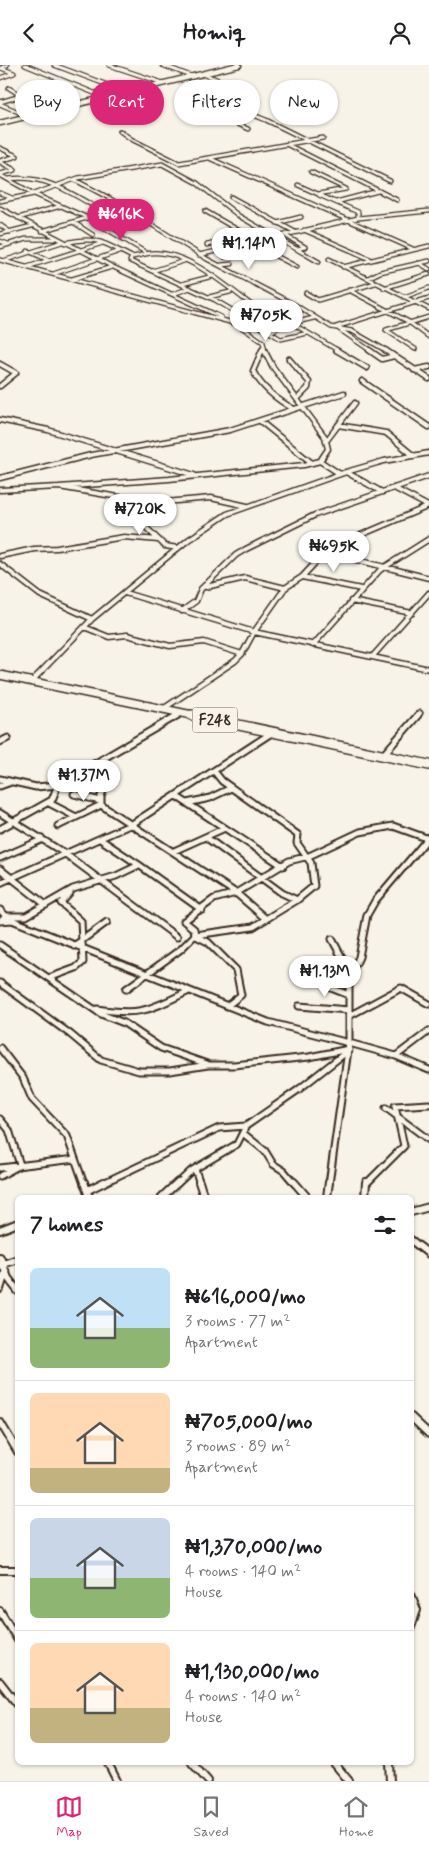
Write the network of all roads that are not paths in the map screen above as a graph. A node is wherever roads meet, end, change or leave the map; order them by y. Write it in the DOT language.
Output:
graph roads {
  1 [pos="8,65"];
  2 [pos="25,65"];
  3 [pos="54,65"];
  4 [pos="109,65"];
  5 [pos="162,65"];
  6 [pos="239,65"];
  7 [pos="203,74"];
  8 [pos="191,77"];
  9 [pos="0,78"];
  10 [pos="92,80"];
  11 [pos="154,80"];
  12 [pos="219,80"];
  13 [pos="164,83"];
  14 [pos="9,88"];
  15 [pos="90,92"];
  16 [pos="0,103"];
  17 [pos="15,110"];
  18 [pos="260,117"];
  19 [pos="15,119"];
  20 [pos="0,123"];
  21 [pos="239,125"];
  22 [pos="248,129"];
  23 [pos="120,131"];
  24 [pos="323,138"];
  25 [pos="306,141"];
  26 [pos="288,145"];
  27 [pos="0,147"];
  28 [pos="209,158"];
  29 [pos="0,161"];
  30 [pos="311,172"];
  31 [pos="0,175"];
  32 [pos="7,179"];
  33 [pos="75,180"];
  34 [pos="390,181"];
  35 [pos="56,185"];
  36 [pos="298,185"];
  37 [pos="378,191"];
  38 [pos="0,193"];
  39 [pos="34,194"];
  40 [pos="82,194"];
  41 [pos="319,194"];
  42 [pos="75,196"];
  43 [pos="231,197"];
  44 [pos="15,198"];
  45 [pos="397,200"];
  46 [pos="0,201"];
  47 [pos="336,202"];
  48 [pos="62,206"];
  49 [pos="0,208"];
  50 [pos="108,209"];
  51 [pos="205,211"];
  52 [pos="429,211"];
  53 [pos="301,217"];
  54 [pos="18,218"];
  55 [pos="88,218"];
  56 [pos="358,218"];
  57 [pos="347,221"];
  58 [pos="73,222"];
  59 [pos="277,223"];
  60 [pos="0,225"];
  61 [pos="33,226"];
  62 [pos="304,230"];
  63 [pos="42,231"];
  64 [pos="10,232"];
  65 [pos="294,232"];
  66 [pos="46,233"];
  67 [pos="0,234"];
  68 [pos="93,235"];
  69 [pos="247,236"];
  70 [pos="286,236"];
  71 [pos="32,238"];
  72 [pos="276,238"];
  73 [pos="56,239"];
  74 [pos="0,241"];
  75 [pos="63,243"];
  76 [pos="103,243"];
  77 [pos="256,243"];
  78 [pos="8,245"];
  79 [pos="207,245"];
  80 [pos="429,246"];
  81 [pos="0,247"];
  82 [pos="77,249"];
  83 [pos="297,249"];
  84 [pos="413,249"];
  85 [pos="262,250"];
  86 [pos="28,251"];
  87 [pos="120,251"];
  88 [pos="145,252"];
  89 [pos="199,255"];
  90 [pos="132,257"];
  91 [pos="225,257"];
  92 [pos="94,258"];
  93 [pos="329,259"];
  94 [pos="2,260"];
  95 [pos="48,260"];
  96 [pos="370,260"];
  97 [pos="185,261"];
  98 [pos="429,261"];
  99 [pos="319,262"];
  100 [pos="418,263"];
  101 [pos="232,264"];
  102 [pos="221,265"];
  103 [pos="27,267"];
  104 [pos="112,267"];
  105 [pos="297,267"];
  106 [pos="343,267"];
  107 [pos="429,269"];
  108 [pos="151,271"];
  109 [pos="52,274"];
  110 [pos="429,274"];
  111 [pos="213,276"];
  112 [pos="368,278"];
  113 [pos="71,279"];
  114 [pos="375,283"];
  115 [pos="181,285"];
  116 [pos="384,287"];
  117 [pos="429,288"];
  118 [pos="190,289"];
  119 [pos="349,290"];
  120 [pos="230,292"];
  121 [pos="306,293"];
  122 [pos="172,294"];
  123 [pos="209,297"];
  124 [pos="403,297"];
  125 [pos="429,298"];
  126 [pos="416,303"];
  127 [pos="429,309"];
  128 [pos="389,311"];
  129 [pos="429,317"];
  130 [pos="314,318"];
  131 [pos="228,321"];
  132 [pos="409,322"];
  133 [pos="293,324"];
  134 [pos="280,326"];
  135 [pos="336,327"];
  136 [pos="271,332"];
  137 [pos="308,333"];
  138 [pos="429,337"];
  139 [pos="263,348"];
  140 [pos="415,349"];
  141 [pos="394,356"];
  142 [pos="290,359"];
  143 [pos="0,364"];
  144 [pos="429,367"];
  145 [pos="366,368"];
  146 [pos="414,370"];
  147 [pos="429,379"];
  148 [pos="362,381"];
  149 [pos="0,386"];
  150 [pos="344,393"];
  151 [pos="298,398"];
  152 [pos="355,403"];
  153 [pos="305,407"];
  154 [pos="294,409"];
  155 [pos="0,420"];
  156 [pos="260,421"];
  157 [pos="338,425"];
  158 [pos="429,427"];
  159 [pos="327,440"];
  160 [pos="112,451"];
  161 [pos="429,453"];
  162 [pos="414,456"];
  163 [pos="320,461"];
  164 [pos="312,463"];
  165 [pos="346,472"];
  166 [pos="340,474"];
  167 [pos="197,476"];
  168 [pos="429,476"];
  169 [pos="0,478"];
  170 [pos="59,487"];
  171 [pos="394,488"];
  172 [pos="0,491"];
  173 [pos="382,492"];
  174 [pos="117,498"];
  175 [pos="248,506"];
  176 [pos="428,506"];
  177 [pos="429,539"];
  178 [pos="158,540"];
  179 [pos="178,548"];
  180 [pos="326,552"];
  181 [pos="0,557"];
  182 [pos="0,564"];
  183 [pos="385,567"];
  184 [pos="302,577"];
  185 [pos="429,579"];
  186 [pos="284,587"];
  187 [pos="201,589"];
  188 [pos="362,589"];
  189 [pos="125,593"];
  190 [pos="429,593"];
  191 [pos="351,601"];
  192 [pos="182,611"];
  193 [pos="412,613"];
  194 [pos="92,619"];
  195 [pos="84,627"];
  196 [pos="254,632"];
  197 [pos="312,645"];
  198 [pos="242,654"];
  199 [pos="372,657"];
  200 [pos="429,669"];
  201 [pos="0,675"];
  202 [pos="31,682"];
  203 [pos="163,709"];
  204 [pos="182,713"];
  205 [pos="420,713"];
  206 [pos="273,732"];
  207 [pos="8,738"];
  208 [pos="0,742"];
  209 [pos="384,755"];
  210 [pos="429,765"];
  211 [pos="84,770"];
  212 [pos="214,771"];
  213 [pos="0,779"];
  214 [pos="12,782"];
  215 [pos="58,785"];
  216 [pos="0,786"];
  217 [pos="50,788"];
  218 [pos="231,788"];
  219 [pos="57,791"];
  220 [pos="74,794"];
  221 [pos="176,796"];
  222 [pos="49,803"];
  223 [pos="100,803"];
  224 [pos="187,803"];
  225 [pos="0,813"];
  226 [pos="76,817"];
  227 [pos="14,823"];
  228 [pos="132,824"];
  229 [pos="58,826"];
  230 [pos="225,828"];
  231 [pos="0,829"];
  232 [pos="207,838"];
  233 [pos="428,838"];
  234 [pos="100,839"];
  235 [pos="41,840"];
  236 [pos="174,851"];
  237 [pos="64,853"];
  238 [pos="309,856"];
  239 [pos="0,858"];
  240 [pos="139,865"];
  241 [pos="283,866"];
  242 [pos="0,869"];
  243 [pos="11,879"];
  244 [pos="101,879"];
  245 [pos="262,879"];
  246 [pos="0,883"];
  247 [pos="74,889"];
  248 [pos="236,893"];
  249 [pos="297,900"];
  250 [pos="46,905"];
  251 [pos="0,910"];
  252 [pos="202,910"];
  253 [pos="3,919"];
  254 [pos="266,919"];
  255 [pos="106,922"];
  256 [pos="195,935"];
  257 [pos="177,937"];
  258 [pos="332,939"];
  259 [pos="83,940"];
  260 [pos="0,945"];
  261 [pos="74,946"];
  262 [pos="84,950"];
  263 [pos="352,969"];
  264 [pos="145,974"];
  265 [pos="49,978"];
  266 [pos="0,983"];
  267 [pos="332,988"];
  268 [pos="126,989"];
  269 [pos="189,991"];
  270 [pos="349,995"];
  271 [pos="299,1005"];
  272 [pos="429,1005"];
  273 [pos="227,1006"];
  274 [pos="93,1008"];
  275 [pos="349,1013"];
  276 [pos="429,1031"];
  277 [pos="349,1046"];
  278 [pos="0,1048"];
  279 [pos="396,1056"];
  280 [pos="208,1065"];
  281 [pos="429,1070"];
  282 [pos="429,1104"];
  283 [pos="386,1108"];
  284 [pos="396,1117"];
  285 [pos="0,1119"];
  286 [pos="246,1126"];
  287 [pos="244,1134"];
  288 [pos="429,1140"];
  289 [pos="75,1159"];
  290 [pos="20,1165"];
  291 [pos="0,1168"];
  292 [pos="195,1169"];
  293 [pos="0,1176"];
  294 [pos="88,1190"];
  295 [pos="89,1195"];
  296 [pos="164,1195"];
  297 [pos="203,1195"];
  298 [pos="305,1195"];
  299 [pos="327,1195"];
  300 [pos="365,1195"];
  301 [pos="429,1207"];
  302 [pos="414,1211"];
  303 [pos="15,1224"];
  304 [pos="0,1230"];
  305 [pos="414,1242"];
  306 [pos="428,1253"];
  307 [pos="0,1257"];
  308 [pos="15,1260"];
  309 [pos="1,1265"];
  310 [pos="5,1273"];
  311 [pos="15,1287"];
  312 [pos="0,1289"];
  313 [pos="414,1420"];
  314 [pos="0,1422"];
  315 [pos="429,1434"];
  316 [pos="15,1447"];
  317 [pos="0,1569"];
  318 [pos="15,1570"];
  319 [pos="414,1598"];
  320 [pos="0,1611"];
  321 [pos="414,1621"];
  322 [pos="15,1634"];
  323 [pos="0,1681"];
  324 [pos="15,1701"];
  325 [pos="109,1765"];
  326 [pos="194,1765"];
  327 [pos="336,1765"];
  328 [pos="389,1765"];
  329 [pos="117,1781"];
  330 [pos="208,1781"];
  331 [pos="349,1781"];
  332 [pos="390,1781"];
  1 -- 9 [label="street"];
  2 -- 15 [label="street"];
  3 -- 10 [label="street"];
  4 -- 11 [label="street"];
  5 -- 8 [label="street"];
  6 -- 7 [label="main road"];
  7 -- 8 [label="main road"];
  7 -- 12 [label="street"];
  8 -- 13 [label="main road"];
  14 -- 16 [label="street"];
  16 -- 17 [label="street"];
  18 -- 25 [label="street"];
  19 -- 20 [label="main road"];
  21 -- 22 [label="street"];
  23 -- 28 [label="street"];
  24 -- 25 [label="street"];
  25 -- 26 [label="street"];
  25 -- 34 [label="street"];
  26 -- 28 [label="street"];
  26 -- 37 [label="street"];
  27 -- 29 [label="street"];
  28 -- 57 [label="street"];
  29 -- 31 [label="street"];
  30 -- 41 [label="street"];
  31 -- 32 [label="street"];
  32 -- 35 [label="street"];
  32 -- 39 [label="street"];
  33 -- 35 [label="street"];
  33 -- 72 [label="street"];
  33 -- 89 [label="street"];
  35 -- 39 [label="street"];
  35 -- 42 [label="street"];
  36 -- 41 [label="street"];
  37 -- 45 [label="street"];
  37 -- 47 [label="street"];
  38 -- 44 [label="street"];
  39 -- 44 [label="street"];
  39 -- 48 [label="street"];
  40 -- 42 [label="street"];
  41 -- 47 [label="street"];
  42 -- 50 [label="street"];
  43 -- 59 [label="street"];
  44 -- 46 [label="street"];
  47 -- 56 [label="street"];
  48 -- 54 [label="street"];
  48 -- 55 [label="street"];
  49 -- 54 [label="street"];
  51 -- 69 [label="street"];
  52 -- 56 [label="street"];
  53 -- 59 [label="street"];
  54 -- 61 [label="street"];
  55 -- 58 [label="street"];
  55 -- 88 [label="street"];
  56 -- 57 [label="street"];
  57 -- 62 [label="street"];
  57 -- 84 [label="street"];
  58 -- 63 [label="street"];
  58 -- 68 [label="street"];
  59 -- 65 [label="street"];
  60 -- 64 [label="street"];
  61 -- 63 [label="street"];
  61 -- 64 [label="street"];
  62 -- 65 [label="street"];
  62 -- 96 [label="street"];
  63 -- 66 [label="street"];
  64 -- 67 [label="street"];
  65 -- 70 [label="street"];
  66 -- 71 [label="street"];
  66 -- 73 [label="street"];
  69 -- 77 [label="street"];
  69 -- 79 [label="street"];
  70 -- 72 [label="street"];
  70 -- 83 [label="street"];
  71 -- 73 [label="street"];
  71 -- 78 [label="street"];
  72 -- 77 [label="street"];
  72 -- 83 [label="street"];
  73 -- 75 [label="street"];
  74 -- 78 [label="street"];
  75 -- 76 [label="street"];
  75 -- 82 [label="street"];
  75 -- 86 [label="street"];
  76 -- 82 [label="street"];
  76 -- 87 [label="street"];
  77 -- 85 [label="street"];
  77 -- 89 [label="street"];
  78 -- 81 [label="street"];
  80 -- 84 [label="street"];
  82 -- 92 [label="street"];
  82 -- 95 [label="street"];
  83 -- 99 [label="street"];
  84 -- 96 [label="street"];
  85 -- 91 [label="street"];
  85 -- 105 [label="street"];
  86 -- 94 [label="street"];
  86 -- 95 [label="street"];
  87 -- 90 [label="street"];
  87 -- 92 [label="street"];
  88 -- 90 [label="street"];
  88 -- 97 [label="street"];
  89 -- 102 [label="street"];
  90 -- 108 [label="street"];
  92 -- 104 [label="street"];
  92 -- 109 [label="street"];
  93 -- 106 [label="street"];
  94 -- 103 [label="street"];
  95 -- 103 [label="street"];
  96 -- 106 [label="street"];
  97 -- 108 [label="street"];
  97 -- 111 [label="street"];
  98 -- 100 [label="street"];
  100 -- 107 [label="street"];
  100 -- 112 [label="street"];
  101 -- 102 [label="street"];
  102 -- 130 [label="street"];
  103 -- 109 [label="street"];
  104 -- 113 [label="street"];
  104 -- 122 [label="street"];
  106 -- 112 [label="street"];
  108 -- 115 [label="street"];
  109 -- 113 [label="street"];
  110 -- 116 [label="street"];
  111 -- 115 [label="street"];
  111 -- 120 [label="street"];
  112 -- 114 [label="street"];
  113 -- 131 [label="street"];
  114 -- 116 [label="street"];
  114 -- 119 [label="street"];
  115 -- 118 [label="street"];
  116 -- 124 [label="street"];
  117 -- 124 [label="street"];
  118 -- 122 [label="street"];
  118 -- 123 [label="street"];
  119 -- 121 [label="street"];
  119 -- 128 [label="street"];
  120 -- 123 [label="street"];
  120 -- 134 [label="street"];
  122 -- 131 [label="street"];
  123 -- 136 [label="street"];
  124 -- 126 [label="street"];
  125 -- 126 [label="street"];
  126 -- 127 [label="street"];
  126 -- 128 [label="street"];
  128 -- 132 [label="street"];
  128 -- 135 [label="street"];
  129 -- 132 [label="street"];
  130 -- 133 [label="street"];
  130 -- 135 [label="street"];
  131 -- 139 [label="street"];
  132 -- 138 [label="street"];
  132 -- 140 [label="street"];
  133 -- 134 [label="street"];
  133 -- 137 [label="street"];
  134 -- 136 [label="street"];
  135 -- 141 [label="street"];
  135 -- 141 [label="street"];
  136 -- 137 [label="street"];
  137 -- 145 [label="street"];
  139 -- 151 [label="street"];
  139 -- 154 [label="street"];
  141 -- 146 [label="street"];
  142 -- 151 [label="street"];
  143 -- 149 [label="street"];
  144 -- 146 [label="street"];
  146 -- 147 [label="street"];
  148 -- 158 [label="street"];
  150 -- 153 [label="street"];
  151 -- 153 [label="street"];
  152 -- 157 [label="street"];
  153 -- 154 [label="street"];
  153 -- 159 [label="street"];
  154 -- 156 [label="street"];
  155 -- 160 [label="street"];
  156 -- 160 [label="street"];
  156 -- 164 [label="street"];
  157 -- 159 [label="street"];
  157 -- 162 [label="street"];
  159 -- 163 [label="street"];
  160 -- 167 [label="street"];
  160 -- 169 [label="street"];
  161 -- 162 [label="street"];
  162 -- 165 [label="street"];
  163 -- 164 [label="street"];
  163 -- 166 [label="street"];
  164 -- 167 [label="street"];
  165 -- 166 [label="street"];
  165 -- 173 [label="street"];
  166 -- 175 [label="street"];
  167 -- 170 [label="street"];
  168 -- 171 [label="street"];
  170 -- 172 [label="street"];
  170 -- 174 [label="street"];
  171 -- 173 [label="street"];
  171 -- 176 [label="street"];
  173 -- 187 [label="street"];
  174 -- 175 [label="street"];
  174 -- 178 [label="street"];
  175 -- 179 [label="street"];
  176 -- 180 [label="street"];
  177 -- 183 [label="street"];
  178 -- 179 [label="street"];
  178 -- 181 [label="street"];
  179 -- 189 [label="street"];
  180 -- 183 [label="street"];
  180 -- 184 [label="street"];
  182 -- 194 [label="street"];
  183 -- 185 [label="street"];
  183 -- 188 [label="street"];
  184 -- 186 [label="street"];
  184 -- 188 [label="street"];
  186 -- 187 [label="street"];
  186 -- 196 [label="street"];
  187 -- 192 [label="street"];
  188 -- 191 [label="street"];
  189 -- 192 [label="street"];
  189 -- 194 [label="street"];
  190 -- 193 [label="street"];
  191 -- 193 [label="street"];
  191 -- 197 [label="street"];
  192 -- 196 [label="street"];
  193 -- 199 [label="street"];
  194 -- 195 [label="street"];
  195 -- 198 [label="street"];
  195 -- 202 [label="street"];
  196 -- 197 [label="street"];
  196 -- 198 [label="street"];
  197 -- 199 [label="street"];
  198 -- 203 [label="street"];
  199 -- 200 [label="street"];
  201 -- 202 [label="main road, F248"];
  202 -- 203 [label="main road, F248"];
  203 -- 204 [label="main road, F248"];
  204 -- 206 [label="main road, F248"];
  204 -- 211 [label="street"];
  205 -- 209 [label="street"];
  206 -- 209 [label="main road, F248"];
  206 -- 212 [label="street"];
  207 -- 208 [label="street"];
  209 -- 210 [label="main road, F248"];
  211 -- 215 [label="street"];
  211 -- 223 [label="street"];
  212 -- 218 [label="street"];
  212 -- 221 [label="street"];
  213 -- 214 [label="street"];
  214 -- 216 [label="street"];
  214 -- 217 [label="street"];
  215 -- 217 [label="street"];
  215 -- 219 [label="street"];
  217 -- 219 [label="street"];
  218 -- 224 [label="street"];
  218 -- 238 [label="street"];
  219 -- 222 [label="street"];
  220 -- 223 [label="street"];
  221 -- 224 [label="street"];
  221 -- 228 [label="street"];
  222 -- 226 [label="street"];
  222 -- 227 [label="street"];
  223 -- 226 [label="street"];
  223 -- 228 [label="street"];
  224 -- 230 [label="street"];
  225 -- 227 [label="street"];
  226 -- 229 [label="street"];
  227 -- 231 [label="street"];
  227 -- 235 [label="street"];
  228 -- 234 [label="street"];
  228 -- 236 [label="street"];
  230 -- 232 [label="street"];
  230 -- 241 [label="street"];
  232 -- 236 [label="street"];
  232 -- 245 [label="street"];
  233 -- 238 [label="street"];
  233 -- 263 [label="street"];
  234 -- 237 [label="street"];
  234 -- 240 [label="street"];
  235 -- 237 [label="street"];
  235 -- 239 [label="street"];
  236 -- 248 [label="street"];
  237 -- 243 [label="street"];
  237 -- 244 [label="street"];
  238 -- 241 [label="street"];
  238 -- 249 [label="street"];
  240 -- 244 [label="street"];
  240 -- 252 [label="street"];
  241 -- 245 [label="street"];
  242 -- 243 [label="street"];
  243 -- 246 [label="street"];
  243 -- 250 [label="street"];
  244 -- 247 [label="street"];
  244 -- 257 [label="street"];
  245 -- 248 [label="street"];
  245 -- 249 [label="street"];
  247 -- 250 [label="street"];
  247 -- 259 [label="street"];
  248 -- 252 [label="street"];
  248 -- 254 [label="street"];
  249 -- 254 [label="street"];
  250 -- 253 [label="street"];
  251 -- 253 [label="street"];
  252 -- 256 [label="street"];
  253 -- 261 [label="street"];
  254 -- 256 [label="street"];
  255 -- 259 [label="street"];
  256 -- 264 [label="street"];
  256 -- 273 [label="street"];
  258 -- 263 [label="street"];
  259 -- 261 [label="street"];
  259 -- 262 [label="street"];
  260 -- 265 [label="street"];
  261 -- 262 [label="street"];
  262 -- 264 [label="street"];
  262 -- 265 [label="street"];
  263 -- 270 [label="street"];
  264 -- 268 [label="street"];
  264 -- 269 [label="street"];
  265 -- 274 [label="street"];
  266 -- 280 [label="street"];
  267 -- 270 [label="street"];
  269 -- 273 [label="street"];
  269 -- 274 [label="street"];
  270 -- 275 [label="street"];
  271 -- 275 [label="street"];
  272 -- 275 [label="street"];
  273 -- 277 [label="street"];
  274 -- 280 [label="street"];
  275 -- 277 [label="street"];
  276 -- 279 [label="street"];
  277 -- 279 [label="street"];
  277 -- 280 [label="street"];
  277 -- 286 [label="street"];
  277 -- 299 [label="street"];
  278 -- 289 [label="street"];
  279 -- 281 [label="street"];
  282 -- 284 [label="street"];
  283 -- 284 [label="street"];
  284 -- 288 [label="street"];
  284 -- 300 [label="street"];
  285 -- 290 [label="street"];
  286 -- 287 [label="street"];
  286 -- 294 [label="street"];
  287 -- 292 [label="street"];
  287 -- 298 [label="street"];
  289 -- 290 [label="street"];
  289 -- 294 [label="street"];
  290 -- 291 [label="street"];
  290 -- 293 [label="street"];
  292 -- 296 [label="street"];
  292 -- 297 [label="street"];
  294 -- 295 [label="street"];
  301 -- 302 [label="street"];
  303 -- 304 [label="street"];
  305 -- 306 [label="street"];
  307 -- 309 [label="street"];
  308 -- 309 [label="street"];
  309 -- 310 [label="street"];
  310 -- 311 [label="street"];
  310 -- 312 [label="street"];
  313 -- 315 [label="street"];
  314 -- 316 [label="street"];
  317 -- 318 [label="street"];
  319 -- 321 [label="street"];
  320 -- 322 [label="street"];
  323 -- 324 [label="street"];
  325 -- 329 [label="street"];
  326 -- 330 [label="street"];
  327 -- 331 [label="street"];
  328 -- 332 [label="street"];
}
